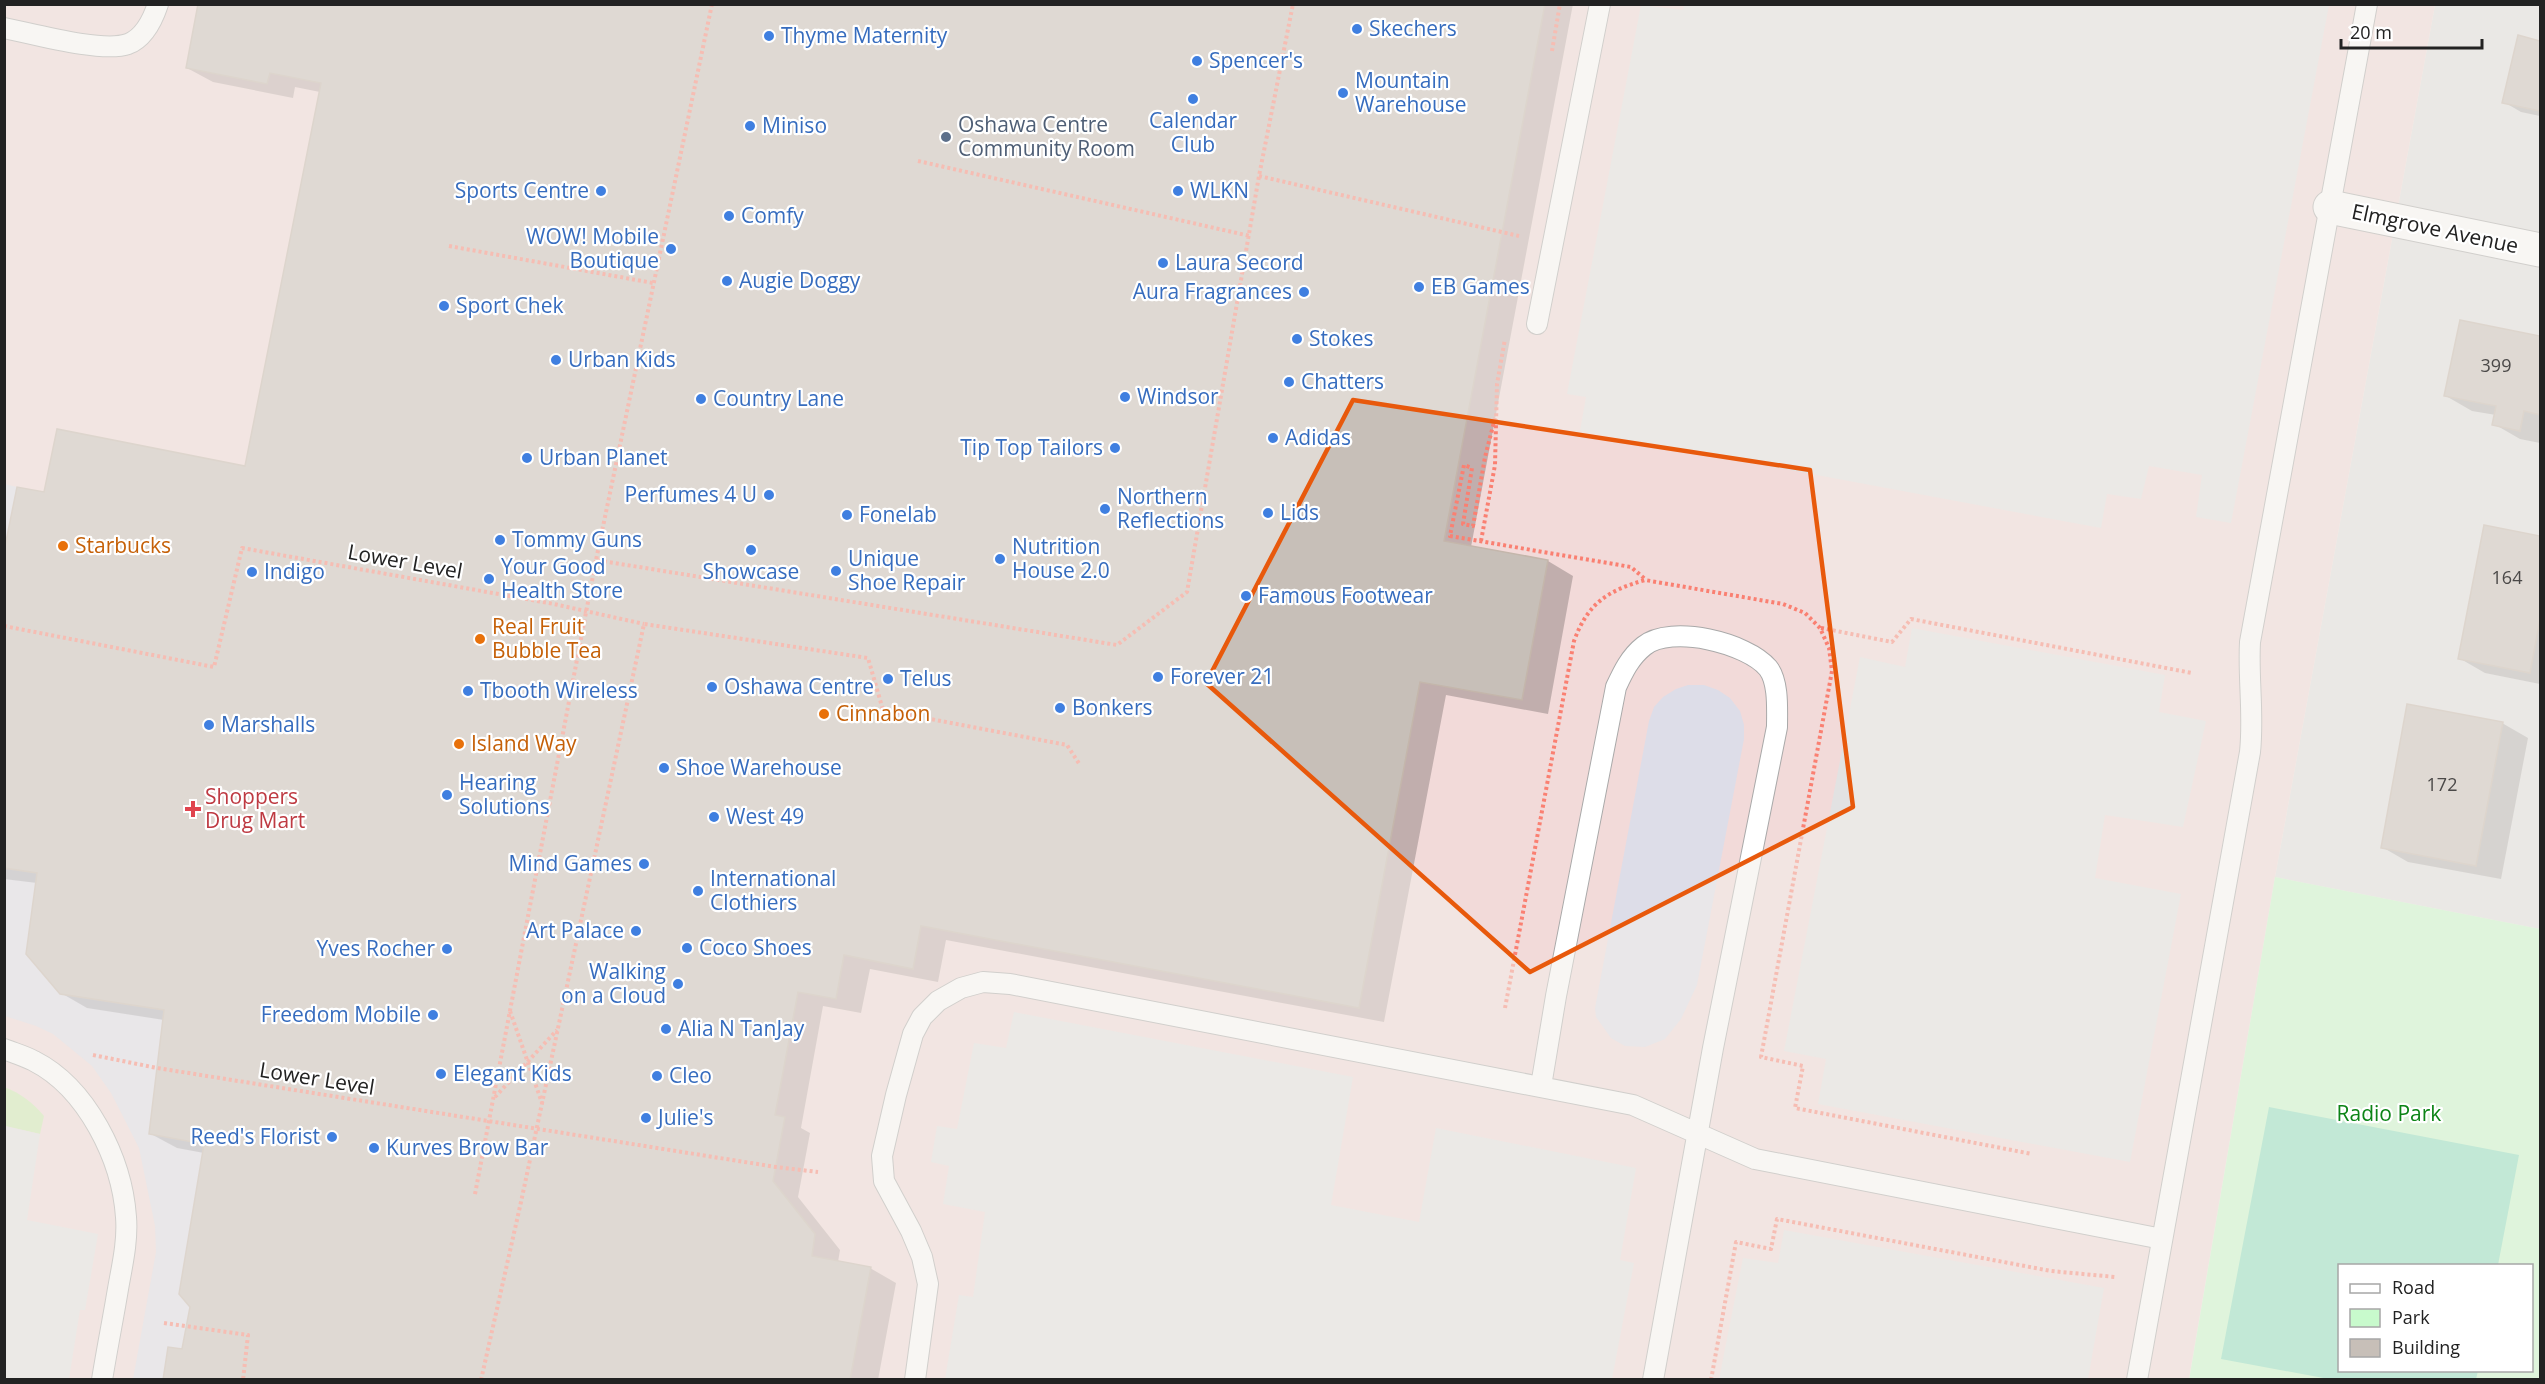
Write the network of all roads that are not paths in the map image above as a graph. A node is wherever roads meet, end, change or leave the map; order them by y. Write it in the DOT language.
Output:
graph roads {
  1 [pos="158,4"];
  2 [pos="1600,4"];
  3 [pos="2367,4"];
  4 [pos="4,28"];
  5 [pos="2330,207"];
  6 [pos="2541,250"];
  7 [pos="1537,324"];
  8 [pos="4,1049"];
  9 [pos="1541,1086"];
  10 [pos="1698,1134"];
  11 [pos="2162,1239"];
  12 [pos="102,1380"];
  13 [pos="915,1380"];
  14 [pos="1653,1380"];
  15 [pos="2137,1380"];
  1 -- 4 [label="lane"];
  2 -- 7 [label="lane"];
  3 -- 5 [label="lane"];
  5 -- 6 [label="street, Elmgrove Avenue"];
  5 -- 11 [label="lane"];
  8 -- 12 [label="lane"];
  9 -- 10 [label="lane"];
  9 -- 10 [label="lane"];
  9 -- 13 [label="lane"];
  10 -- 11 [label="lane"];
  10 -- 14 [label="lane"];
  11 -- 15 [label="lane"];
}
